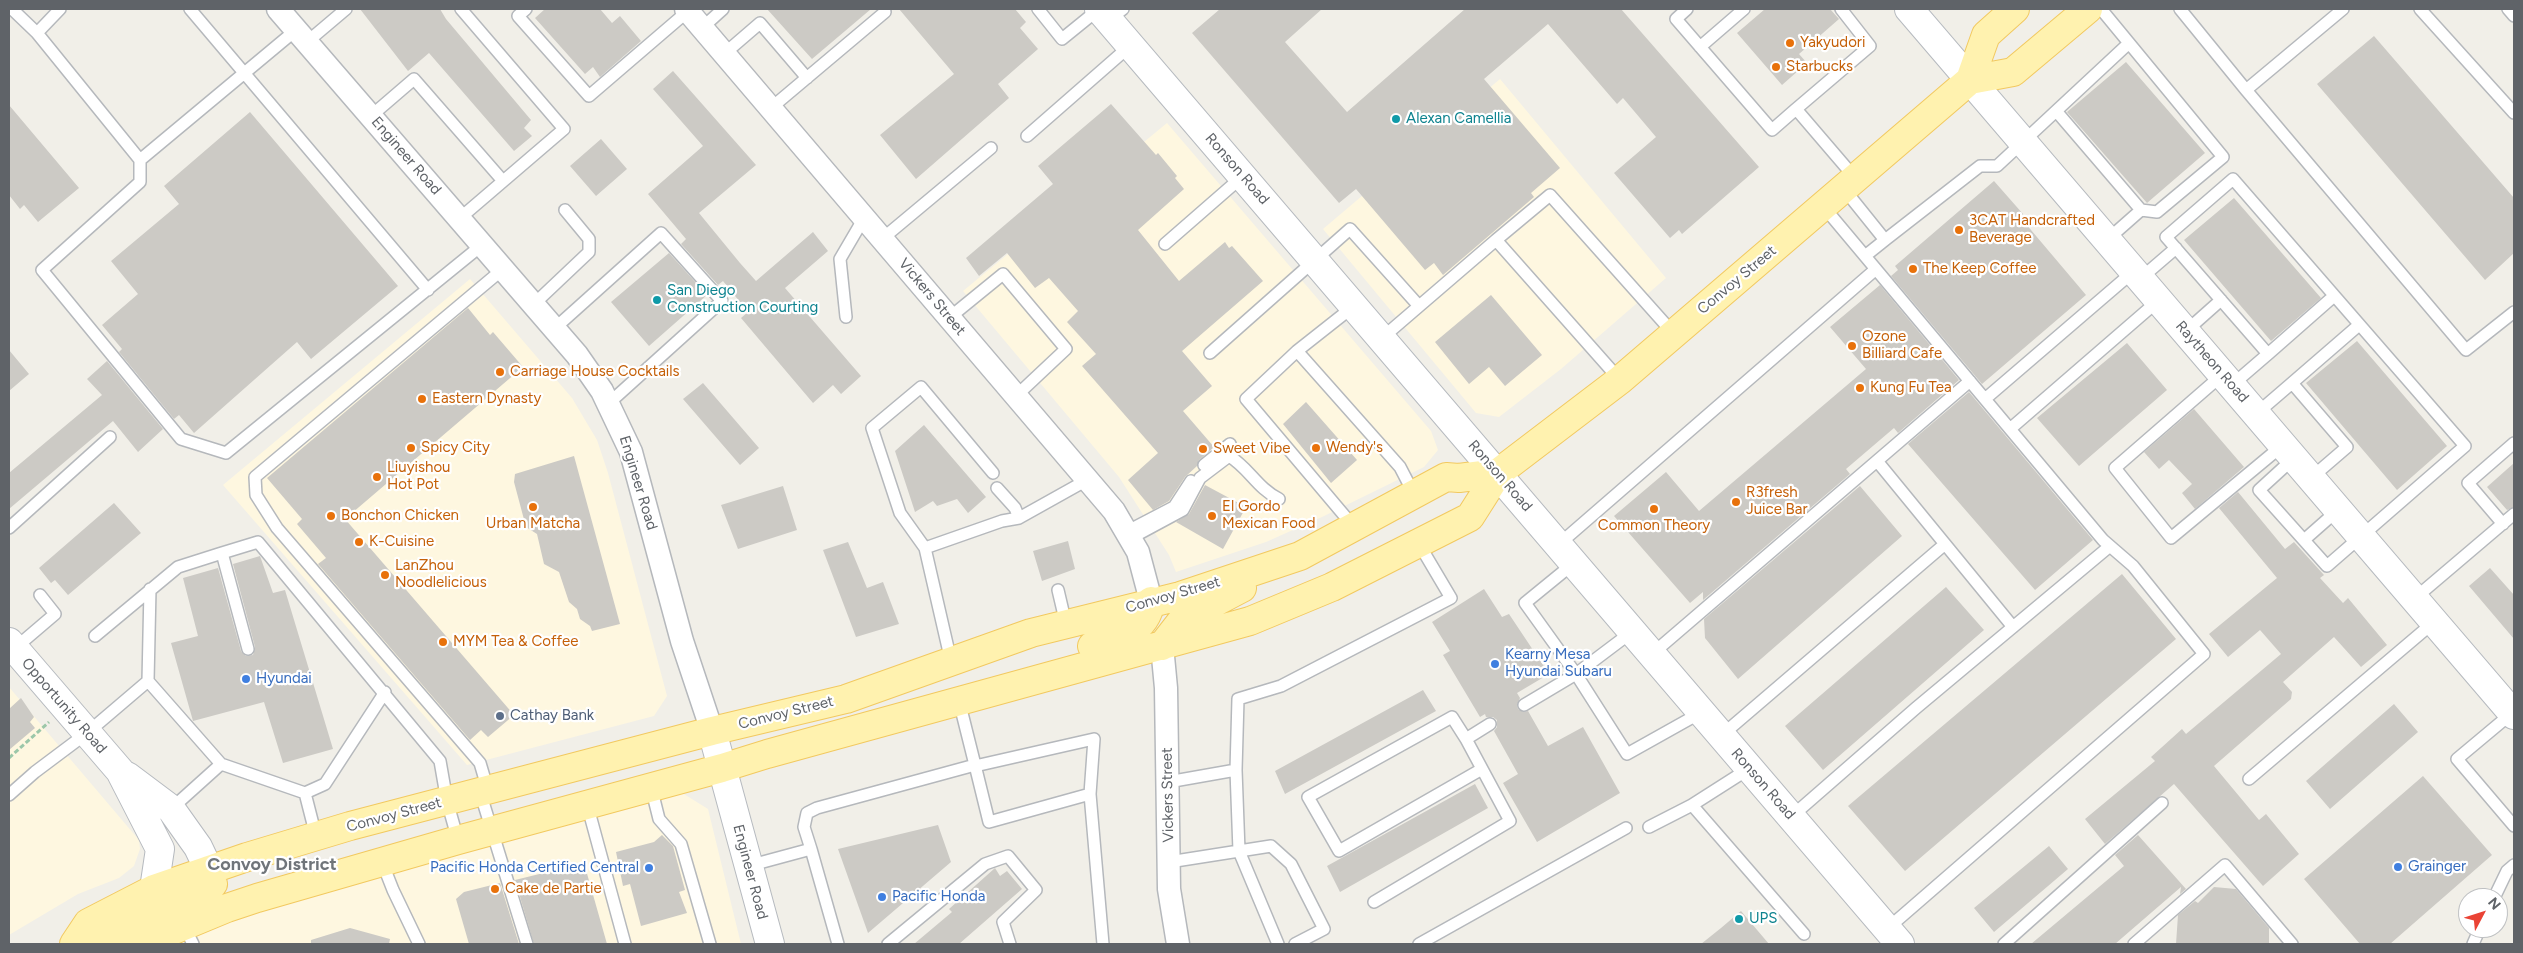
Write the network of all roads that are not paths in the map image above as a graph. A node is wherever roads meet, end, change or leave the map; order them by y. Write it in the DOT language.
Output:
graph roads {
  1 [pos="12,9"];
  2 [pos="60,9"];
  3 [pos="190,9"];
  4 [pos="278,9"];
  5 [pos="346,9"];
  6 [pos="461,9"];
  7 [pos="526,9"];
  8 [pos="723,9"];
  9 [pos="1038,9"];
  10 [pos="1687,9"];
  11 [pos="1744,9"];
  12 [pos="1841,9"];
  13 [pos="1909,9"];
  14 [pos="2015,9"];
  15 [pos="2088,9"];
  16 [pos="2101,9"];
  17 [pos="2180,9"];
  18 [pos="2344,9"];
  19 [pos="2420,9"];
  20 [pos="2508,9"];
  21 [pos="885,12"];
  22 [pos="1108,12"];
  23 [pos="692,16"];
  24 [pos="2514,16"];
  25 [pos="37,33"];
  26 [pos="302,36"];
  27 [pos="2128,44"];
  28 [pos="1130,45"];
  29 [pos="1700,47"];
  30 [pos="724,54"];
  31 [pos="243,72"];
  32 [pos="807,78"];
  33 [pos="1970,80"];
  34 [pos="2246,90"];
  35 [pos="771,108"];
  36 [pos="1796,109"];
  37 [pos="2057,112"];
  38 [pos="2514,113"];
  39 [pos="371,116"];
  40 [pos="1027,136"];
  41 [pos="2024,143"];
  42 [pos="991,148"];
  43 [pos="140,160"];
  44 [pos="1243,176"];
  45 [pos="502,182"];
  46 [pos="1850,184"];
  47 [pos="1823,206"];
  48 [pos="565,210"];
  49 [pos="2141,210"];
  50 [pos="459,218"];
  51 [pos="864,218"];
  52 [pos="882,239"];
  53 [pos="1496,240"];
  54 [pos="1885,240"];
  55 [pos="2107,240"];
  56 [pos="1165,244"];
  57 [pos="482,245"];
  58 [pos="2176,248"];
  59 [pos="1865,256"];
  60 [pos="1314,260"];
  61 [pos="503,269"];
  62 [pos="1876,269"];
  63 [pos="2137,275"];
  64 [pos="428,290"];
  65 [pos="2334,296"];
  66 [pos="2159,300"];
  67 [pos="2222,300"];
  68 [pos="533,305"];
  69 [pos="1354,306"];
  70 [pos="1419,306"];
  71 [pos="2514,312"];
  72 [pos="846,317"];
  73 [pos="949,318"];
  74 [pos="2359,325"];
  75 [pos="554,329"];
  76 [pos="2186,332"];
  77 [pos="1674,334"];
  78 [pos="1382,338"];
  79 [pos="1297,351"];
  80 [pos="1210,353"];
  81 [pos="2268,354"];
  82 [pos="1620,380"];
  83 [pos="2227,380"];
  84 [pos="1970,381"];
  85 [pos="2292,383"];
  86 [pos="1016,396"];
  87 [pos="1985,399"];
  88 [pos="608,404"];
  89 [pos="2256,414"];
  90 [pos="2010,429"];
  91 [pos="110,437"];
  92 [pos="2514,443"];
  93 [pos="1230,444"];
  94 [pos="1877,461"];
  95 [pos="2296,461"];
  96 [pos="993,474"];
  97 [pos="1498,474"];
  98 [pos="1087,480"];
  99 [pos="997,488"];
  100 [pos="1414,494"];
  101 [pos="1279,498"];
  102 [pos="2338,510"];
  103 [pos="2514,514"];
  104 [pos="1019,518"];
  105 [pos="2503,524"];
  106 [pos="1354,527"];
  107 [pos="9,528"];
  108 [pos="1129,535"];
  109 [pos="2361,536"];
  110 [pos="2304,540"];
  111 [pos="1419,544"];
  112 [pos="1945,544"];
  113 [pos="2110,546"];
  114 [pos="925,548"];
  115 [pos="222,552"];
  116 [pos="1566,554"];
  117 [pos="1300,556"];
  118 [pos="150,589"];
  119 [pos="1058,590"];
  120 [pos="40,596"];
  121 [pos="2414,599"];
  122 [pos="1151,601"];
  123 [pos="2434,622"];
  124 [pos="1066,624"];
  125 [pos="2013,627"];
  126 [pos="1632,631"];
  127 [pos="95,636"];
  128 [pos="12,645"];
  129 [pos="1162,646"];
  130 [pos="248,649"];
  131 [pos="1652,654"];
  132 [pos="951,661"];
  133 [pos="1576,674"];
  134 [pos="148,681"];
  135 [pos="1005,688"];
  136 [pos="385,692"];
  137 [pos="959,700"];
  138 [pos="1524,705"];
  139 [pos="1702,712"];
  140 [pos="2513,714"];
  141 [pos="1490,724"];
  142 [pos="712,732"];
  143 [pos="87,733"];
  144 [pos="1722,735"];
  145 [pos="1466,739"];
  146 [pos="221,764"];
  147 [pos="975,766"];
  148 [pos="722,768"];
  149 [pos="1750,768"];
  150 [pos="1236,770"];
  151 [pos="1482,770"];
  152 [pos="120,771"];
  153 [pos="2249,779"];
  154 [pos="1168,782"];
  155 [pos="650,787"];
  156 [pos="484,791"];
  157 [pos="305,793"];
  158 [pos="1090,794"];
  159 [pos="9,795"];
  160 [pos="447,801"];
  161 [pos="2162,803"];
  162 [pos="587,804"];
  163 [pos="1692,805"];
  164 [pos="171,809"];
  165 [pos="1791,817"];
  166 [pos="2514,826"];
  167 [pos="1649,827"];
  168 [pos="1626,828"];
  169 [pos="493,830"];
  170 [pos="316,836"];
  171 [pos="458,840"];
  172 [pos="811,849"];
  173 [pos="1239,851"];
  174 [pos="382,862"];
  175 [pos="1169,862"];
  176 [pos="2514,865"];
  177 [pos="748,866"];
  178 [pos="209,870"];
  179 [pos="2499,888"];
  180 [pos="154,889"];
  181 [pos="1374,902"];
  182 [pos="1804,934"];
  183 [pos="188,935"];
  184 [pos="1894,936"];
  185 [pos="74,944"];
  186 [pos="94,944"];
  187 [pos="140,944"];
  188 [pos="420,944"];
  189 [pos="527,944"];
  190 [pos="625,944"];
  191 [pos="710,944"];
  192 [pos="770,944"];
  193 [pos="838,944"];
  194 [pos="888,944"];
  195 [pos="1010,944"];
  196 [pos="1103,944"];
  197 [pos="1178,944"];
  198 [pos="1278,944"];
  199 [pos="1295,944"];
  200 [pos="1418,944"];
  201 [pos="2004,944"];
  202 [pos="2134,944"];
  203 [pos="2292,944"];
  1 -- 25 [label="lane"];
  2 -- 25 [label="lane"];
  3 -- 31 [label="lane"];
  4 -- 26 [label="street, Engineer Road"];
  5 -- 26 [label="lane"];
  6 -- 45 [label="lane"];
  7 -- 23 [label="lane"];
  8 -- 23 [label="lane"];
  9 -- 22 [label="lane"];
  10 -- 29 [label="lane"];
  11 -- 29 [label="lane"];
  12 -- 36 [label="lane"];
  13 -- 33 [label="street, Raytheon Road"];
  14 -- 33 [label="main road, Convoy Street"];
  15 -- 33 [label="main road"];
  16 -- 27 [label="lane"];
  17 -- 34 [label="lane"];
  18 -- 34 [label="lane"];
  19 -- 38 [label="lane"];
  20 -- 24 [label="lane"];
  21 -- 32 [label="lane"];
  22 -- 28 [label="street, Ronson Road"];
  23 -- 30 [label="street, Vickers Street"];
  25 -- 43 [label="lane"];
  26 -- 31 [label="lane"];
  26 -- 39 [label="street, Engineer Road"];
  27 -- 37 [label="lane"];
  27 -- 49 [label="lane"];
  28 -- 40 [label="lane"];
  28 -- 44 [label="street, Ronson Road"];
  29 -- 36 [label="lane"];
  30 -- 32 [label="lane"];
  30 -- 35 [label="street, Vickers Street"];
  31 -- 43 [label="lane"];
  31 -- 64 [label="lane"];
  32 -- 35 [label="lane"];
  33 -- 41 [label="street, Raytheon Road"];
  33 -- 46 [label="main road, Convoy Street"];
  34 -- 71 [label="lane"];
  35 -- 51 [label="street, Vickers Street"];
  36 -- 46 [label="lane"];
  37 -- 41 [label="lane"];
  37 -- 49 [label="lane"];
  39 -- 45 [label="lane"];
  39 -- 50 [label="street, Engineer Road"];
  41 -- 54 [label="lane"];
  41 -- 55 [label="street, Raytheon Road"];
  42 -- 52 [label="lane"];
  43 -- 64 [label="lane"];
  44 -- 56 [label="lane"];
  44 -- 60 [label="street, Ronson Road"];
  45 -- 50 [label="lane"];
  46 -- 47 [label="main road, Convoy Street"];
  46 -- 54 [label="lane"];
  47 -- 59 [label="lane"];
  47 -- 77 [label="main road, Convoy Street"];
  48 -- 68 [label="lane"];
  49 -- 55 [label="lane"];
  50 -- 57 [label="street, Engineer Road"];
  51 -- 52 [label="street, Vickers Street"];
  51 -- 72 [label="lane"];
  52 -- 73 [label="street, Vickers Street"];
  53 -- 70 [label="lane"];
  53 -- 77 [label="lane"];
  53 -- 82 [label="lane"];
  54 -- 59 [label="lane"];
  55 -- 63 [label="street, Raytheon Road"];
  57 -- 61 [label="street, Engineer Road"];
  57 -- 64 [label="lane"];
  58 -- 63 [label="lane"];
  58 -- 65 [label="lane"];
  58 -- 67 [label="lane"];
  59 -- 62 [label="lane"];
  60 -- 69 [label="street, Ronson Road"];
  60 -- 70 [label="lane"];
  60 -- 80 [label="lane"];
  61 -- 68 [label="street, Engineer Road"];
  61 -- 156 [label="lane"];
  62 -- 84 [label="lane"];
  62 -- 116 [label="lane"];
  63 -- 66 [label="street, Raytheon Road"];
  63 -- 87 [label="lane"];
  65 -- 74 [label="lane"];
  65 -- 81 [label="lane"];
  66 -- 76 [label="street, Raytheon Road"];
  66 -- 90 [label="lane"];
  67 -- 76 [label="lane"];
  67 -- 81 [label="lane"];
  68 -- 75 [label="street, Engineer Road"];
  69 -- 78 [label="street, Ronson Road"];
  69 -- 79 [label="lane"];
  70 -- 78 [label="lane"];
  73 -- 86 [label="street, Vickers Street"];
  73 -- 86 [label="lane"];
  74 -- 85 [label="lane"];
  74 -- 109 [label="lane"];
  75 -- 88 [label="street, Engineer Road"];
  75 -- 88 [label="lane"];
  76 -- 83 [label="street, Raytheon Road"];
  77 -- 82 [label="main road, Convoy Street"];
  78 -- 97 [label="street, Ronson Road"];
  79 -- 100 [label="lane"];
  79 -- 106 [label="lane"];
  81 -- 83 [label="lane"];
  82 -- 97 [label="main road, Convoy Street"];
  83 -- 89 [label="street, Raytheon Road"];
  83 -- 95 [label="lane"];
  84 -- 87 [label="lane"];
  84 -- 94 [label="lane"];
  85 -- 89 [label="lane"];
  85 -- 95 [label="lane"];
  86 -- 98 [label="street, Vickers Street"];
  87 -- 90 [label="lane"];
  88 -- 142 [label="street, Engineer Road"];
  89 -- 95 [label="street, Raytheon Road"];
  90 -- 113 [label="lane"];
  91 -- 107 [label="lane"];
  92 -- 105 [label="lane"];
  93 -- 108 [label="lane"];
  94 -- 112 [label="lane"];
  94 -- 131 [label="lane"];
  95 -- 102 [label="street, Raytheon Road"];
  95 -- 110 [label="lane"];
  96 -- 114 [label="lane"];
  97 -- 100 [label="main road, Convoy Street"];
  97 -- 111 [label="main road, Convoy Street"];
  97 -- 116 [label="street, Ronson Road"];
  98 -- 104 [label="lane"];
  98 -- 108 [label="street, Vickers Street"];
  99 -- 104 [label="lane"];
  100 -- 106 [label="main road, Convoy Street"];
  101 -- 108 [label="lane"];
  102 -- 109 [label="street, Raytheon Road"];
  102 -- 110 [label="lane"];
  103 -- 105 [label="lane"];
  104 -- 114 [label="lane"];
  105 -- 121 [label="lane"];
  106 -- 117 [label="main road, Convoy Street"];
  108 -- 122 [label="street, Vickers Street"];
  109 -- 110 [label="lane"];
  109 -- 121 [label="street, Raytheon Road"];
  111 -- 129 [label="main road, Convoy Street"];
  111 -- 150 [label="lane"];
  112 -- 125 [label="lane"];
  112 -- 144 [label="lane"];
  113 -- 125 [label="lane"];
  113 -- 184 [label="lane"];
  114 -- 132 [label="lane"];
  115 -- 118 [label="lane"];
  115 -- 130 [label="lane"];
  115 -- 136 [label="lane"];
  116 -- 126 [label="street, Ronson Road"];
  116 -- 133 [label="lane"];
  117 -- 122 [label="main road, Convoy Street"];
  117 -- 129 [label="main road"];
  118 -- 127 [label="lane"];
  118 -- 134 [label="lane"];
  119 -- 124 [label="lane"];
  120 -- 128 [label="lane"];
  121 -- 123 [label="street, Raytheon Road"];
  122 -- 124 [label="main road, Convoy Street"];
  122 -- 135 [label="main road"];
  123 -- 140 [label="street, Raytheon Road"];
  123 -- 153 [label="lane"];
  124 -- 132 [label="main road, Convoy Street"];
  125 -- 165 [label="lane"];
  126 -- 131 [label="street, Ronson Road"];
  126 -- 133 [label="lane"];
  128 -- 143 [label="street, Opportunity Road"];
  129 -- 135 [label="main road, Convoy Street"];
  129 -- 154 [label="street, Vickers Street"];
  131 -- 139 [label="street, Ronson Road"];
  132 -- 142 [label="main road, Convoy Street"];
  133 -- 138 [label="lane"];
  133 -- 139 [label="lane"];
  134 -- 143 [label="lane"];
  134 -- 146 [label="lane"];
  135 -- 137 [label="main road, Convoy Street"];
  136 -- 157 [label="lane"];
  136 -- 160 [label="lane"];
  137 -- 147 [label="lane"];
  137 -- 148 [label="main road, Convoy Street"];
  139 -- 144 [label="street, Ronson Road"];
  140 -- 166 [label="lane"];
  141 -- 145 [label="lane"];
  142 -- 148 [label="street, Engineer Road"];
  142 -- 156 [label="main road, Convoy Street"];
  143 -- 152 [label="street, Opportunity Road"];
  143 -- 159 [label="lane"];
  144 -- 149 [label="street, Ronson Road"];
  145 -- 151 [label="lane"];
  145 -- 151 [label="lane"];
  146 -- 157 [label="lane"];
  146 -- 164 [label="lane"];
  147 -- 158 [label="lane"];
  147 -- 158 [label="lane"];
  147 -- 172 [label="lane"];
  148 -- 155 [label="main road, Convoy Street"];
  148 -- 177 [label="street, Engineer Road"];
  149 -- 163 [label="lane"];
  149 -- 165 [label="street, Ronson Road"];
  150 -- 154 [label="lane"];
  150 -- 173 [label="lane"];
  151 -- 181 [label="lane"];
  152 -- 164 [label="street"];
  152 -- 180 [label="street"];
  154 -- 175 [label="street, Vickers Street"];
  155 -- 162 [label="main road, Convoy Street"];
  155 -- 191 [label="lane"];
  156 -- 160 [label="main road, Convoy Street"];
  156 -- 169 [label="lane"];
  157 -- 170 [label="lane"];
  158 -- 196 [label="lane"];
  160 -- 170 [label="main road, Convoy Street"];
  160 -- 171 [label="lane"];
  161 -- 201 [label="lane"];
  162 -- 169 [label="main road, Convoy Street"];
  162 -- 190 [label="lane"];
  163 -- 167 [label="lane"];
  163 -- 182 [label="lane"];
  164 -- 178 [label="street"];
  165 -- 184 [label="street, Ronson Road"];
  168 -- 200 [label="lane"];
  169 -- 171 [label="main road, Convoy Street"];
  169 -- 189 [label="lane"];
  170 -- 178 [label="main road, Convoy Street"];
  171 -- 174 [label="main road, Convoy Street"];
  172 -- 177 [label="lane"];
  172 -- 193 [label="lane"];
  173 -- 175 [label="lane"];
  173 -- 198 [label="lane"];
  173 -- 199 [label="lane"];
  174 -- 183 [label="main road, Convoy Street"];
  174 -- 188 [label="lane"];
  175 -- 197 [label="street, Vickers Street"];
  176 -- 179 [label="lane"];
  177 -- 192 [label="street, Engineer Road"];
  178 -- 180 [label="main road, Convoy Street"];
  178 -- 186 [label="main road"];
  180 -- 185 [label="main road, Convoy Street"];
  183 -- 187 [label="main road, Convoy Street"];
  194 -- 195 [label="lane"];
  202 -- 203 [label="lane"];
}
